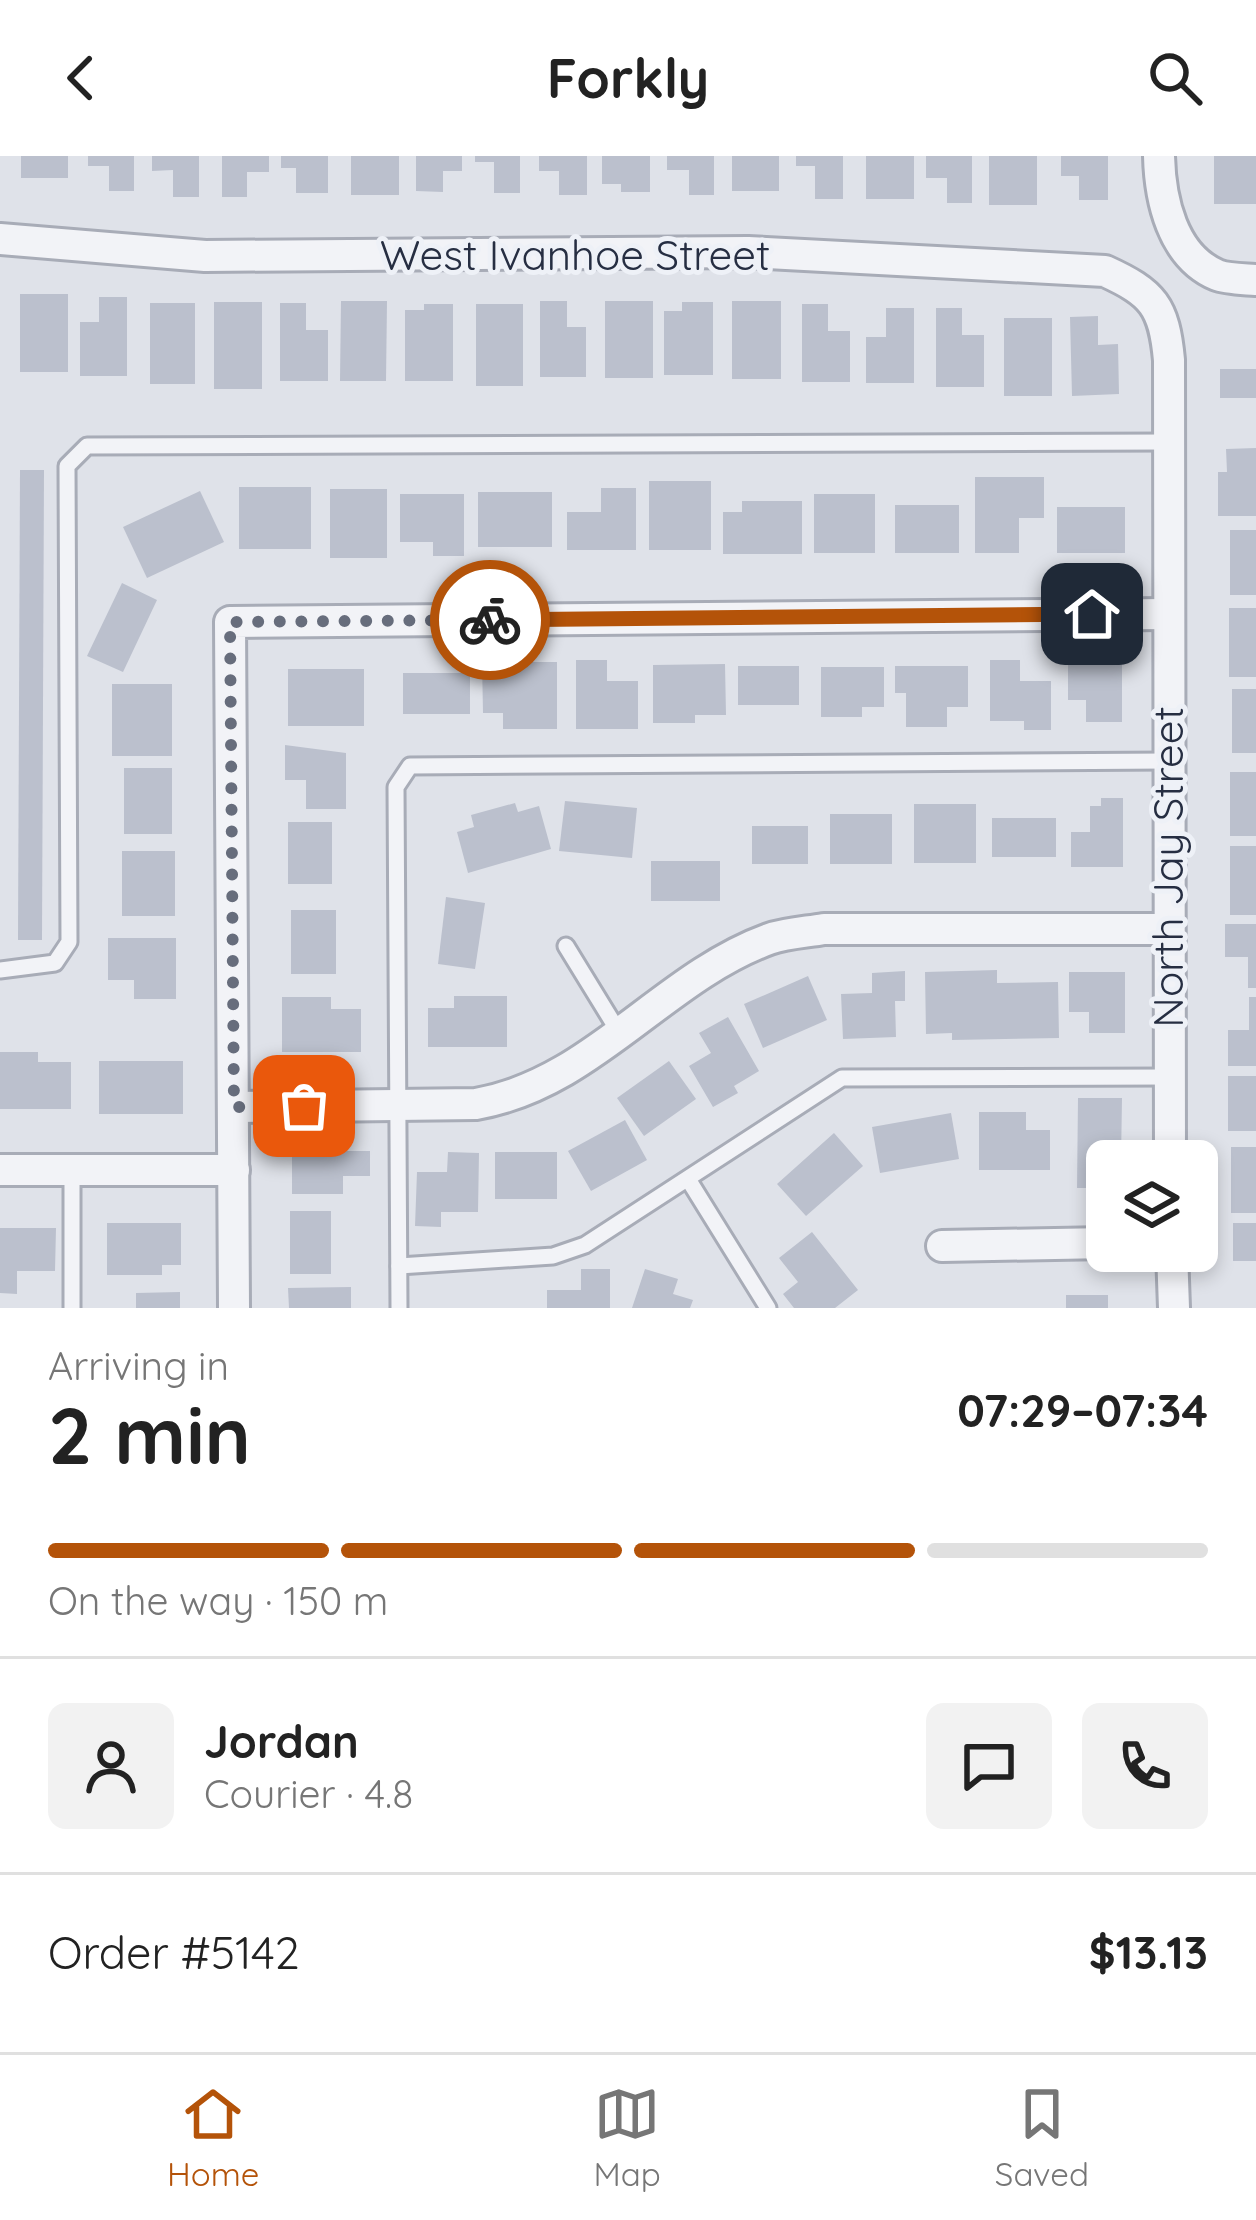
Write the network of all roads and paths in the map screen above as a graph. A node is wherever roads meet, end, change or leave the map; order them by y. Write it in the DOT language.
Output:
graph roads {
  1 [pos="1159,156"];
  2 [pos="0,239"];
  3 [pos="1256,280"];
  4 [pos="1146,290"];
  5 [pos="1168,442"];
  6 [pos="1168,614"];
  7 [pos="1167,761"];
  8 [pos="1166,929"];
  9 [pos="566,946"];
  10 [pos="0,970"];
  11 [pos="620,1034"];
  12 [pos="1168,1077"];
  13 [pos="398,1105"];
  14 [pos="234,1107"];
  15 [pos="1170,1140"];
  16 [pos="0,1170"];
  17 [pos="72,1170"];
  18 [pos="234,1170"];
  19 [pos="688,1179"];
  20 [pos="1086,1243"];
  21 [pos="942,1246"];
  22 [pos="399,1266"];
  23 [pos="1173,1272"];
  24 [pos="72,1308"];
  25 [pos="234,1308"];
  26 [pos="399,1308"];
  27 [pos="767,1308"];
  28 [pos="1174,1308"];
  1 -- 3 [label="street"];
  2 -- 4 [label="street, West Ivanhoe Street"];
  4 -- 5 [label="street, North Jay Street"];
  5 -- 6 [label="street, North Jay Street"];
  5 -- 10 [label="lane"];
  6 -- 7 [label="street, North Jay Street"];
  6 -- 14 [label="street"];
  7 -- 8 [label="street, North Jay Street"];
  7 -- 13 [label="lane"];
  8 -- 11 [label="street"];
  8 -- 12 [label="street, North Jay Street"];
  9 -- 11 [label="lane"];
  11 -- 13 [label="street"];
  12 -- 15 [label="street, North Jay Street"];
  12 -- 19 [label="lane"];
  13 -- 14 [label="street"];
  13 -- 22 [label="lane"];
  14 -- 18 [label="street"];
  16 -- 17 [label="street"];
  17 -- 18 [label="street"];
  17 -- 24 [label="lane"];
  18 -- 25 [label="street"];
  19 -- 22 [label="lane"];
  19 -- 27 [label="lane"];
  20 -- 21 [label="street"];
  22 -- 26 [label="lane"];
  23 -- 28 [label="street"];
}
